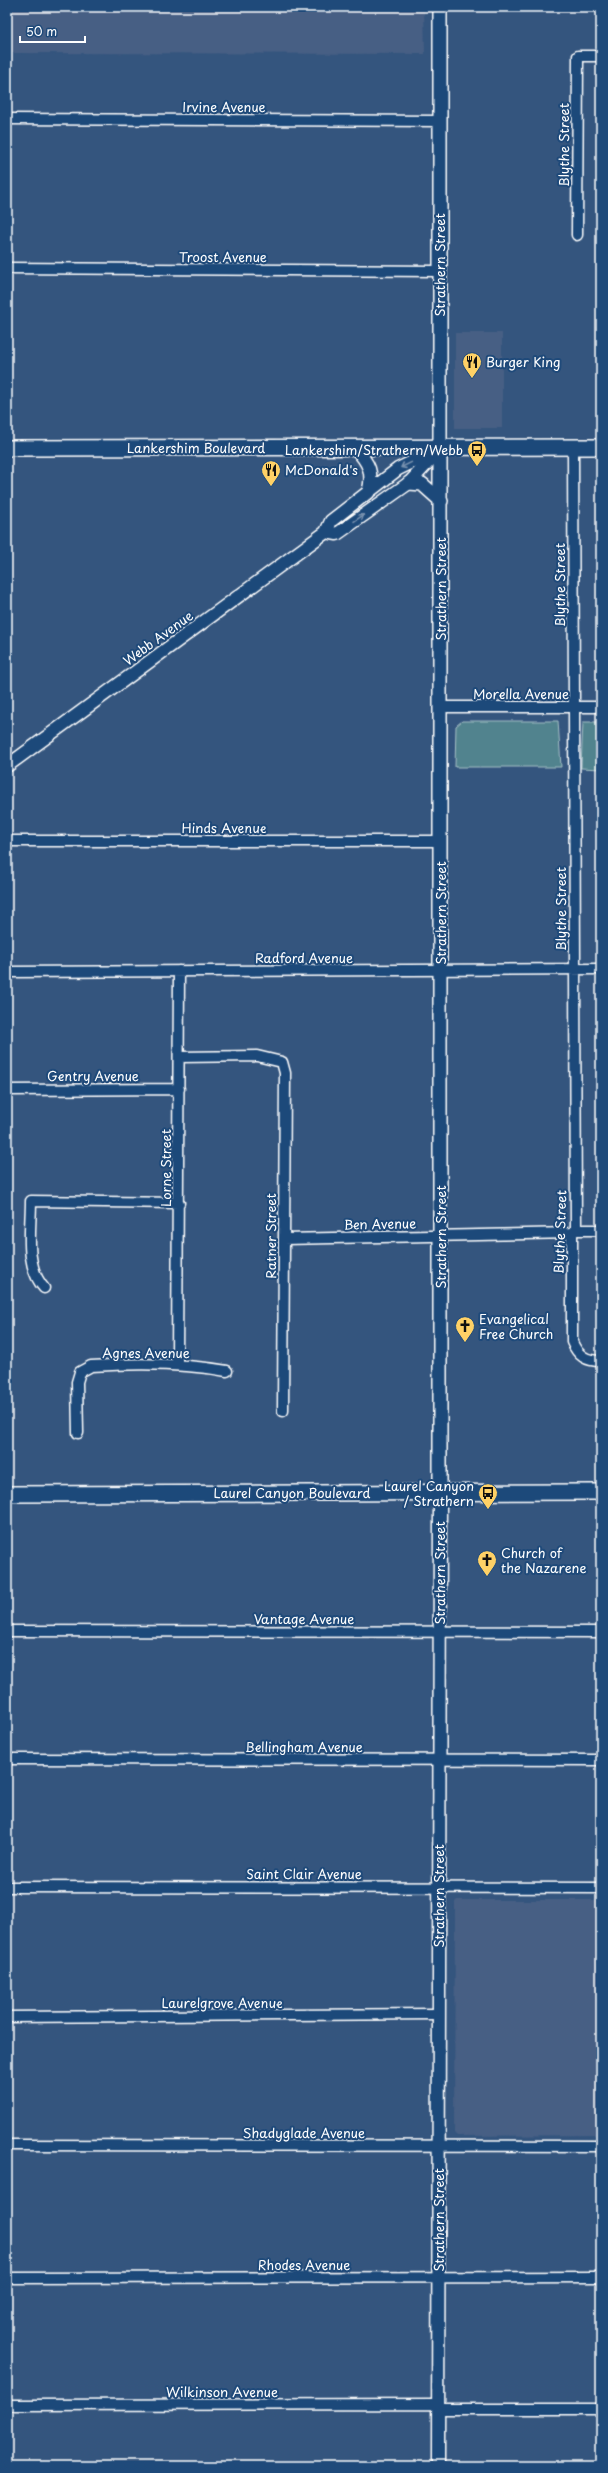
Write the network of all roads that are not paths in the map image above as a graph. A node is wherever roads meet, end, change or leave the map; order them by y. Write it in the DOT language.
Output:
graph roads {
  1 [pos="440,7"];
  2 [pos="601,56"];
  3 [pos="7,119"];
  4 [pos="441,121"];
  5 [pos="577,235"];
  6 [pos="7,268"];
  7 [pos="439,271"];
  8 [pos="573,447"];
  9 [pos="601,447"];
  10 [pos="7,448"];
  11 [pos="355,448"];
  12 [pos="441,448"];
  13 [pos="409,483"];
  14 [pos="368,493"];
  15 [pos="441,501"];
  16 [pos="326,532"];
  17 [pos="441,707"];
  18 [pos="574,707"];
  19 [pos="601,707"];
  20 [pos="7,766"];
  21 [pos="7,841"];
  22 [pos="441,841"];
  23 [pos="441,969"];
  24 [pos="574,969"];
  25 [pos="601,969"];
  26 [pos="179,971"];
  27 [pos="7,972"];
  28 [pos="179,1057"];
  29 [pos="179,1089"];
  30 [pos="7,1090"];
  31 [pos="179,1203"];
  32 [pos="601,1230"];
  33 [pos="574,1232"];
  34 [pos="441,1235"];
  35 [pos="284,1239"];
  36 [pos="44,1288"];
  37 [pos="601,1361"];
  38 [pos="177,1365"];
  39 [pos="227,1371"];
  40 [pos="283,1411"];
  41 [pos="78,1433"];
  42 [pos="601,1492"];
  43 [pos="440,1493"];
  44 [pos="7,1494"];
  45 [pos="7,1632"];
  46 [pos="601,1632"];
  47 [pos="440,1633"];
  48 [pos="7,1759"];
  49 [pos="440,1760"];
  50 [pos="601,1760"];
  51 [pos="7,1887"];
  52 [pos="440,1887"];
  53 [pos="601,1888"];
  54 [pos="438,2014"];
  55 [pos="7,2017"];
  56 [pos="7,2145"];
  57 [pos="601,2146"];
  58 [pos="439,2147"];
  59 [pos="601,2277"];
  60 [pos="7,2278"];
  61 [pos="439,2278"];
  62 [pos="7,2405"];
  63 [pos="438,2407"];
  64 [pos="601,2409"];
  65 [pos="438,2466"];
  1 -- 4 [label="main road, Strathern Street"];
  2 -- 5 [label="street, Blythe Street"];
  3 -- 4 [label="street, Irvine Avenue"];
  4 -- 7 [label="main road, Strathern Street"];
  6 -- 7 [label="street, Troost Avenue"];
  7 -- 12 [label="main road, Strathern Street"];
  8 -- 9 [label="main road, Lankershim Boulevard"];
  8 -- 12 [label="main road, Lankershim Boulevard"];
  8 -- 18 [label="street, Blythe Street"];
  10 -- 11 [label="main road, Lankershim Boulevard"];
  11 -- 12 [label="main road, Lankershim Boulevard"];
  11 -- 14 [label="street"];
  12 -- 13 [label="street, Webb Avenue"];
  12 -- 14 [label="street, Webb Avenue, one-way"];
  12 -- 15 [label="main road, Strathern Street"];
  13 -- 15 [label="main road"];
  16 -- 13 [label="street, Webb Avenue, one-way"];
  14 -- 16 [label="street, Webb Avenue"];
  15 -- 17 [label="main road, Strathern Street"];
  16 -- 20 [label="street, Webb Avenue"];
  17 -- 18 [label="street, Morella Avenue"];
  17 -- 22 [label="main road, Strathern Street"];
  18 -- 19 [label="street, Morella Avenue"];
  18 -- 24 [label="street, Blythe Street"];
  21 -- 22 [label="street, Hinds Avenue"];
  22 -- 23 [label="main road, Strathern Street"];
  23 -- 24 [label="street, Radford Avenue"];
  23 -- 26 [label="street, Radford Avenue"];
  23 -- 34 [label="main road, Strathern Street"];
  24 -- 25 [label="street, Radford Avenue"];
  24 -- 33 [label="street, Blythe Street"];
  26 -- 27 [label="street, Radford Avenue"];
  26 -- 28 [label="street, Lorne Street"];
  28 -- 29 [label="street, Lorne Street"];
  28 -- 35 [label="street, Ratner Street"];
  29 -- 30 [label="street, Gentry Avenue"];
  29 -- 31 [label="street, Lorne Street"];
  31 -- 36 [label="street"];
  31 -- 38 [label="street, Lorne Street"];
  32 -- 33 [label="street, Ben Avenue"];
  33 -- 34 [label="street, Ben Avenue"];
  33 -- 37 [label="street, Blythe Street"];
  34 -- 35 [label="street, Ben Avenue"];
  34 -- 43 [label="main road, Strathern Street"];
  35 -- 40 [label="street, Ratner Street"];
  38 -- 39 [label="street, Agnes Avenue"];
  38 -- 41 [label="street, Agnes Avenue"];
  42 -- 43 [label="main road, Laurel Canyon Boulevard"];
  43 -- 44 [label="main road, Laurel Canyon Boulevard"];
  43 -- 47 [label="street, Strathern Street"];
  45 -- 47 [label="street, Vantage Avenue"];
  46 -- 47 [label="street, Vantage Avenue"];
  47 -- 49 [label="street, Strathern Street"];
  48 -- 49 [label="street, Bellingham Avenue"];
  49 -- 50 [label="street, Bellingham Avenue"];
  49 -- 52 [label="street, Strathern Street"];
  51 -- 52 [label="street, Saint Clair Avenue"];
  52 -- 53 [label="street, Saint Clair Avenue"];
  52 -- 54 [label="street, Strathern Street"];
  54 -- 55 [label="street, Laurelgrove Avenue"];
  54 -- 58 [label="street, Strathern Street"];
  56 -- 58 [label="street, Shadyglade Avenue"];
  57 -- 58 [label="street, Shadyglade Avenue"];
  58 -- 61 [label="street, Strathern Street"];
  59 -- 61 [label="street, Rhodes Avenue"];
  60 -- 61 [label="street, Rhodes Avenue"];
  61 -- 63 [label="street, Strathern Street"];
  62 -- 63 [label="street, Wilkinson Avenue"];
  63 -- 64 [label="street, Wilkinson Avenue"];
  63 -- 65 [label="street, Strathern Street"];
}
